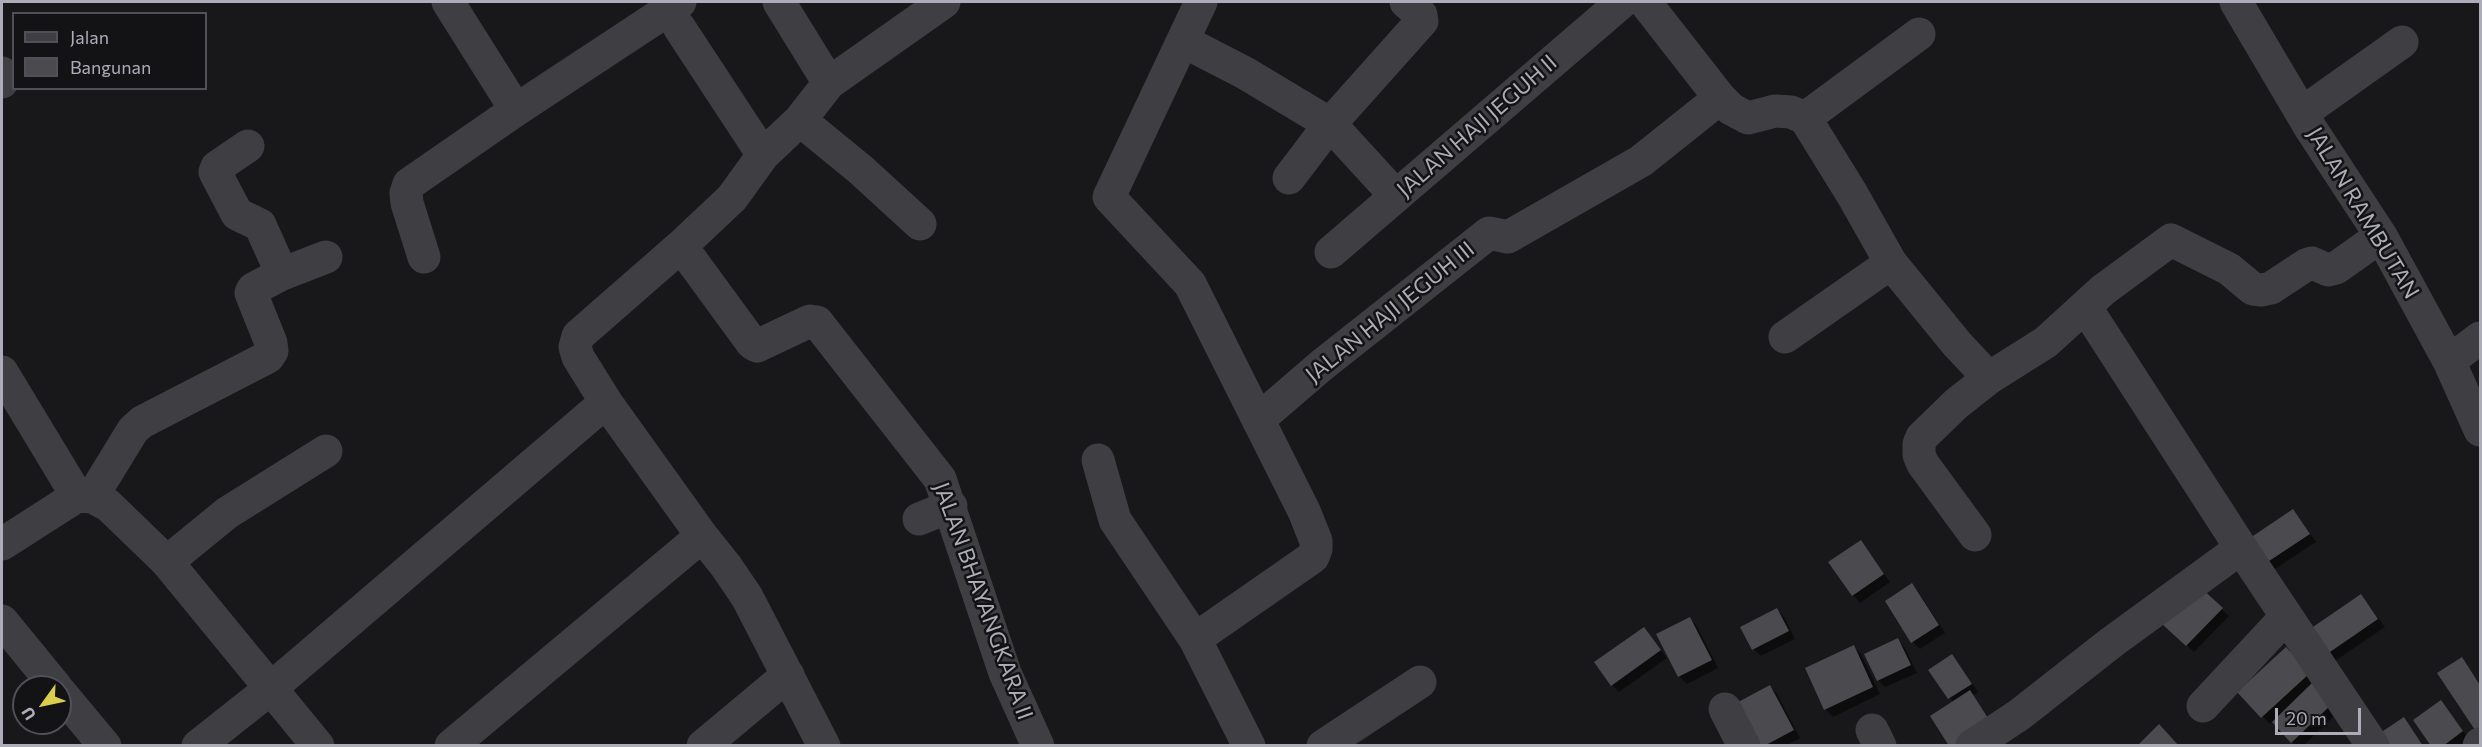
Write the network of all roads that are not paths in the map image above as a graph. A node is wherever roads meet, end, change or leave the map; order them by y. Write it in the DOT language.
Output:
graph roads {
  1 [pos="448,2"];
  2 [pos="779,2"];
  3 [pos="944,2"];
  4 [pos="1201,2"];
  5 [pos="1406,2"];
  6 [pos="2236,2"];
  7 [pos="1644,3"];
  8 [pos="679,14"];
  9 [pos="1919,34"];
  10 [pos="1183,41"];
  11 [pos="2402,42"];
  12 [pos="2,74"];
  13 [pos="2,82"];
  14 [pos="829,83"];
  15 [pos="1720,98"];
  16 [pos="516,110"];
  17 [pos="2302,113"];
  18 [pos="1804,118"];
  19 [pos="800,120"];
  20 [pos="1330,124"];
  21 [pos="248,146"];
  22 [pos="762,155"];
  23 [pos="1289,178"];
  24 [pos="1396,196"];
  25 [pos="920,224"];
  26 [pos="2381,236"];
  27 [pos="681,246"];
  28 [pos="1331,252"];
  29 [pos="326,256"];
  30 [pos="424,257"];
  31 [pos="1891,263"];
  32 [pos="282,274"];
  33 [pos="2086,308"];
  34 [pos="1785,337"];
  35 [pos="2481,338"];
  36 [pos="2449,361"];
  37 [pos="2,372"];
  38 [pos="1989,378"];
  39 [pos="606,402"];
  40 [pos="1258,420"];
  41 [pos="2481,430"];
  42 [pos="326,451"];
  43 [pos="1098,460"];
  44 [pos="84,496"];
  45 [pos="951,506"];
  46 [pos="919,519"];
  47 [pos="1975,535"];
  48 [pos="702,536"];
  49 [pos="2,544"];
  50 [pos="2241,548"];
  51 [pos="167,562"];
  52 [pos="2286,617"];
  53 [pos="2,621"];
  54 [pos="1195,639"];
  55 [pos="46,675"];
  56 [pos="788,675"];
  57 [pos="1420,682"];
  58 [pos="270,689"];
  59 [pos="72,706"];
  60 [pos="2203,706"];
  61 [pos="1725,709"];
  62 [pos="1241,743"];
  63 [pos="105,746"];
  64 [pos="198,746"];
  65 [pos="318,746"];
  66 [pos="451,746"];
  67 [pos="703,746"];
  68 [pos="824,746"];
  69 [pos="1038,746"];
  70 [pos="1323,746"];
  71 [pos="1744,746"];
  72 [pos="1972,746"];
  73 [pos="2373,746"];
  1 -- 16 [label="street"];
  2 -- 14 [label="street"];
  3 -- 14 [label="street"];
  4 -- 10 [label="street"];
  5 -- 20 [label="street"];
  6 -- 17 [label="street, JALAN RAMBUTAN"];
  7 -- 15 [label="street"];
  7 -- 24 [label="street, JALAN HAJI JEGUH II"];
  8 -- 16 [label="street"];
  8 -- 22 [label="street"];
  9 -- 18 [label="street"];
  10 -- 20 [label="street"];
  10 -- 40 [label="street"];
  11 -- 17 [label="street"];
  12 -- 13 [label="street"];
  14 -- 19 [label="street"];
  15 -- 18 [label="street"];
  15 -- 40 [label="street, JALAN HAJI JEGUH III"];
  16 -- 30 [label="street"];
  17 -- 26 [label="street, JALAN RAMBUTAN"];
  18 -- 31 [label="street"];
  19 -- 22 [label="street"];
  19 -- 25 [label="street"];
  20 -- 23 [label="street"];
  20 -- 24 [label="street"];
  21 -- 32 [label="street"];
  22 -- 27 [label="street"];
  24 -- 28 [label="street, JALAN HAJI JEGUH II"];
  26 -- 33 [label="street"];
  26 -- 36 [label="street, JALAN RAMBUTAN"];
  27 -- 39 [label="street"];
  27 -- 45 [label="street, JALAN BHAYANGKARA II"];
  29 -- 32 [label="street"];
  31 -- 34 [label="street"];
  31 -- 38 [label="street"];
  32 -- 44 [label="street"];
  33 -- 38 [label="street"];
  33 -- 50 [label="street"];
  35 -- 36 [label="street"];
  36 -- 41 [label="street, JALAN RAMBUTAN"];
  37 -- 44 [label="street"];
  38 -- 47 [label="street"];
  39 -- 48 [label="street"];
  39 -- 58 [label="street"];
  40 -- 54 [label="street"];
  42 -- 51 [label="street"];
  43 -- 54 [label="street"];
  44 -- 49 [label="street"];
  44 -- 51 [label="street"];
  45 -- 46 [label="street"];
  45 -- 69 [label="street, JALAN BHAYANGKARA II"];
  48 -- 56 [label="street"];
  48 -- 66 [label="street"];
  50 -- 52 [label="street"];
  50 -- 72 [label="street"];
  51 -- 58 [label="street"];
  52 -- 60 [label="street"];
  52 -- 73 [label="street"];
  53 -- 55 [label="street"];
  54 -- 62 [label="street"];
  56 -- 67 [label="street"];
  56 -- 68 [label="street"];
  57 -- 70 [label="street"];
  58 -- 64 [label="street"];
  58 -- 65 [label="street"];
  59 -- 63 [label="street"];
  61 -- 71 [label="street"];
}
